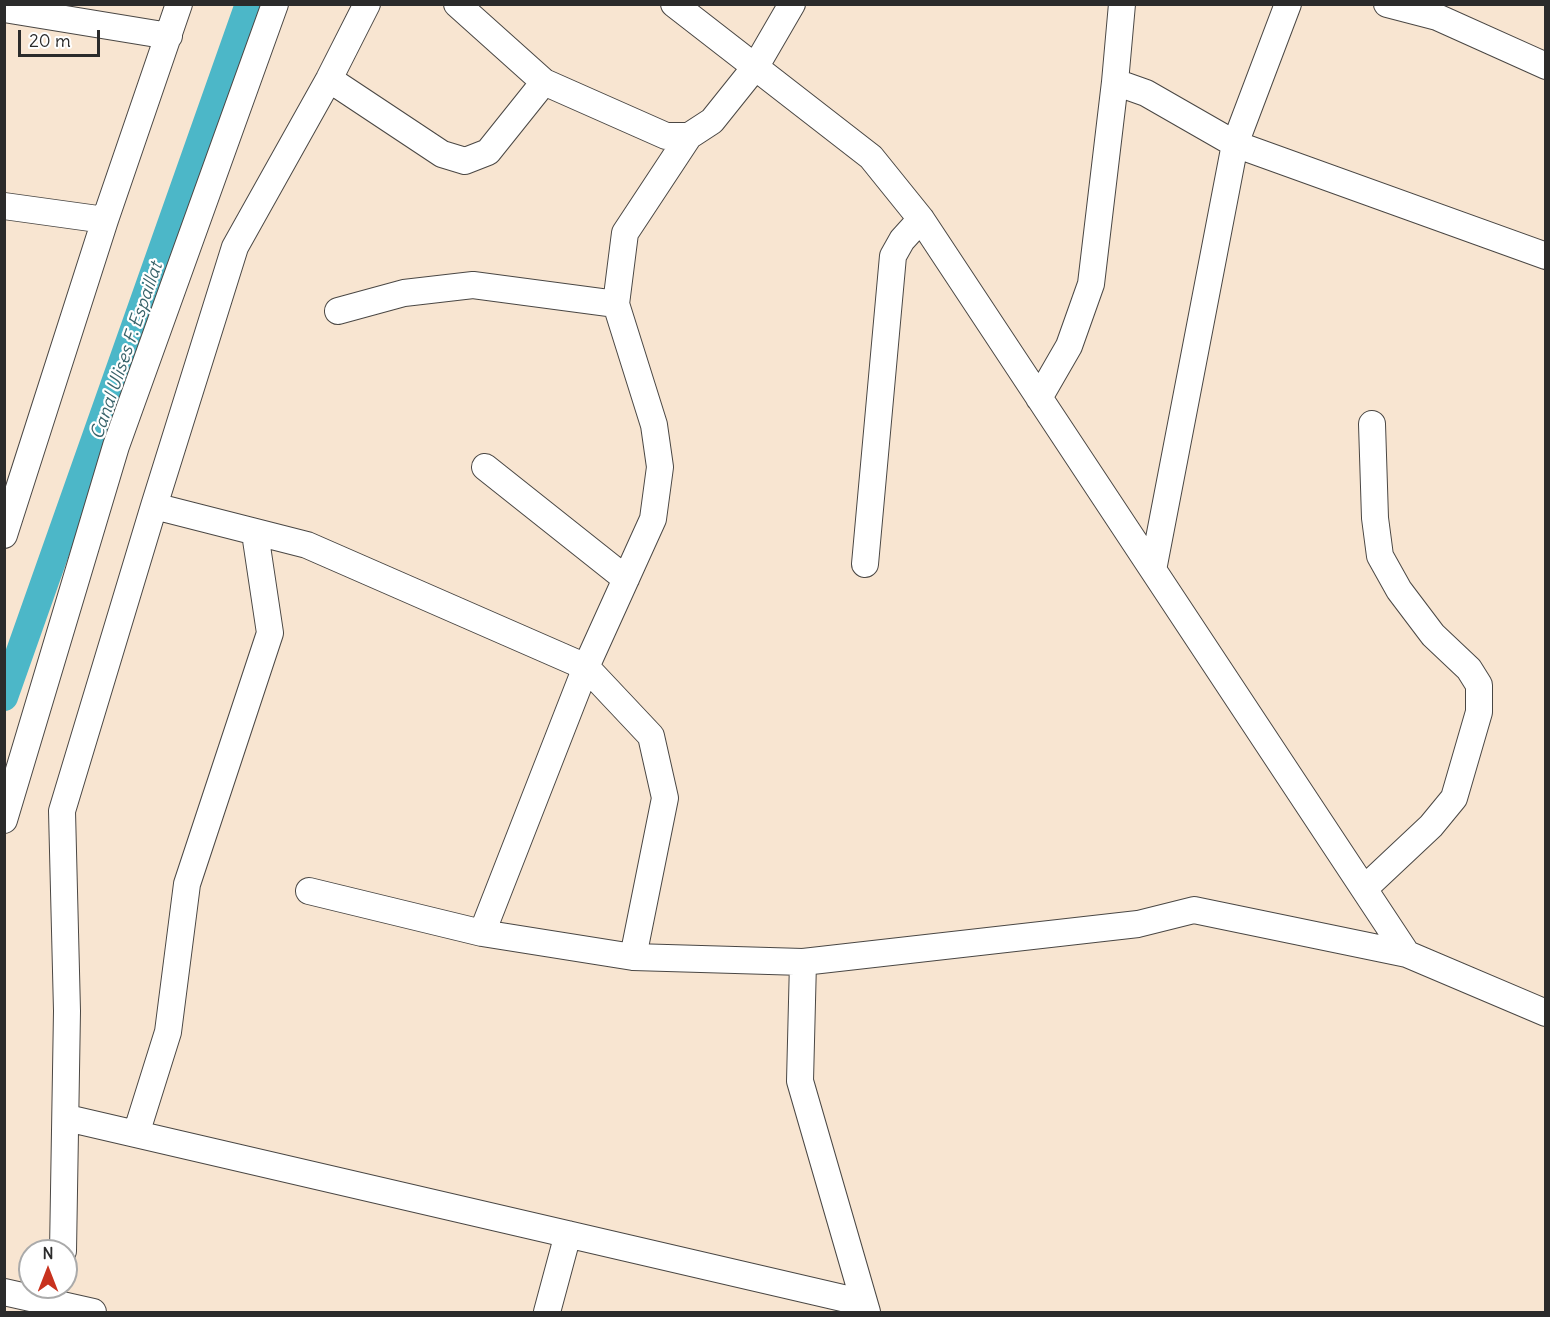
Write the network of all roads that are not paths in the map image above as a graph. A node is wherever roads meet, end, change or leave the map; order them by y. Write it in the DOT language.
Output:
graph roads {
  1 [pos="179,4"];
  2 [pos="275,4"];
  3 [pos="367,4"];
  4 [pos="457,4"];
  5 [pos="674,4"];
  6 [pos="792,4"];
  7 [pos="1122,4"];
  8 [pos="1288,4"];
  9 [pos="1387,4"];
  10 [pos="4,9"];
  11 [pos="1439,11"];
  12 [pos="169,36"];
  13 [pos="756,66"];
  14 [pos="1545,66"];
  15 [pos="329,79"];
  16 [pos="544,82"];
  17 [pos="1114,82"];
  18 [pos="689,136"];
  19 [pos="1235,144"];
  20 [pos="4,206"];
  21 [pos="921,219"];
  22 [pos="105,220"];
  23 [pos="1545,256"];
  24 [pos="616,304"];
  25 [pos="338,311"];
  26 [pos="1039,398"];
  27 [pos="1372,424"];
  28 [pos="485,467"];
  29 [pos="14,472"];
  30 [pos="154,506"];
  31 [pos="255,533"];
  32 [pos="4,535"];
  33 [pos="865,564"];
  34 [pos="1153,570"];
  35 [pos="626,579"];
  36 [pos="586,667"];
  37 [pos="4,820"];
  38 [pos="1365,888"];
  39 [pos="309,891"];
  40 [pos="482,933"];
  41 [pos="1407,954"];
  42 [pos="633,957"];
  43 [pos="803,962"];
  44 [pos="1545,1013"];
  45 [pos="67,1118"];
  46 [pos="136,1134"];
  47 [pos="568,1234"];
  48 [pos="63,1239"];
  49 [pos="69,1299"];
  50 [pos="866,1308"];
  51 [pos="93,1312"];
  52 [pos="547,1312"];
  1 -- 12 [label="street"];
  2 -- 37 [label="street"];
  3 -- 15 [label="street"];
  4 -- 16 [label="street"];
  5 -- 13 [label="street"];
  6 -- 13 [label="street"];
  7 -- 17 [label="street"];
  8 -- 19 [label="street"];
  9 -- 11 [label="street"];
  10 -- 12 [label="street"];
  11 -- 14 [label="street"];
  12 -- 22 [label="street"];
  13 -- 18 [label="street"];
  13 -- 21 [label="street"];
  15 -- 16 [label="street"];
  15 -- 30 [label="street"];
  16 -- 18 [label="street"];
  17 -- 19 [label="street"];
  17 -- 26 [label="street"];
  18 -- 24 [label="street"];
  19 -- 23 [label="street"];
  19 -- 34 [label="street"];
  20 -- 22 [label="street"];
  21 -- 26 [label="street"];
  21 -- 33 [label="street"];
  22 -- 29 [label="street"];
  24 -- 25 [label="street"];
  24 -- 35 [label="street"];
  26 -- 34 [label="street"];
  27 -- 38 [label="street"];
  28 -- 35 [label="street"];
  29 -- 32 [label="street"];
  30 -- 31 [label="street"];
  30 -- 45 [label="street"];
  31 -- 36 [label="street"];
  31 -- 46 [label="street"];
  34 -- 38 [label="street"];
  35 -- 36 [label="street"];
  36 -- 40 [label="street"];
  36 -- 42 [label="street"];
  38 -- 41 [label="street"];
  39 -- 40 [label="street"];
  40 -- 42 [label="street"];
  41 -- 43 [label="street"];
  41 -- 44 [label="street"];
  42 -- 43 [label="street"];
  43 -- 50 [label="street"];
  45 -- 46 [label="street"];
  45 -- 48 [label="street"];
  46 -- 47 [label="street"];
  47 -- 50 [label="street"];
  47 -- 52 [label="street"];
  49 -- 51 [label="street"];
}
